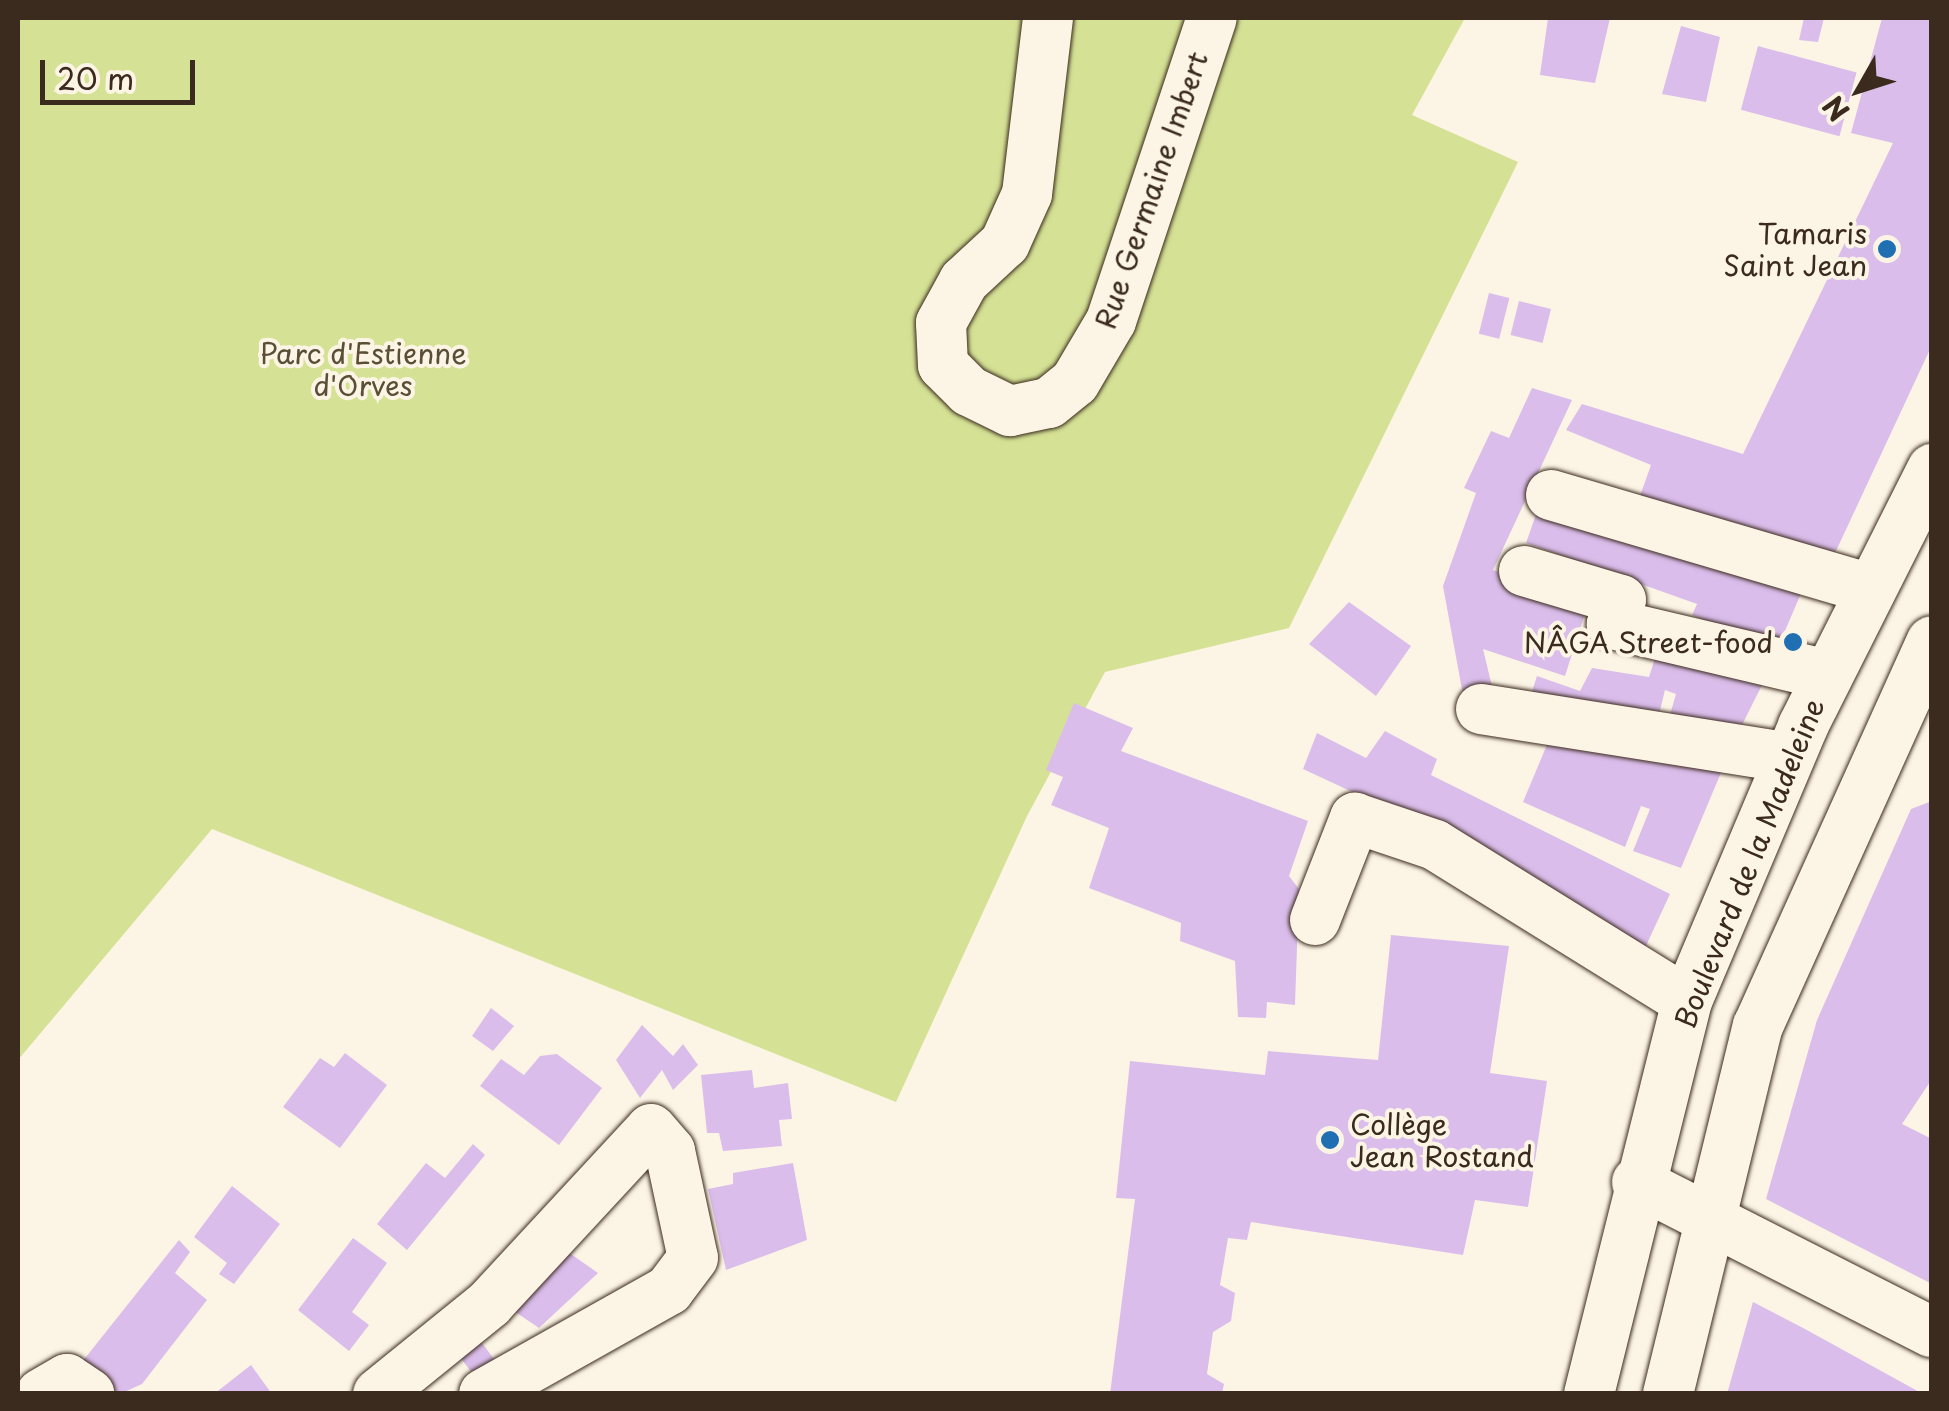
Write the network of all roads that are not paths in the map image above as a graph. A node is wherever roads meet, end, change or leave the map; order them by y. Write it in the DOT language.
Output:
graph roads {
  1 [pos="1048,18"];
  2 [pos="1212,18"];
  3 [pos="1932,469"];
  4 [pos="1551,495"];
  5 [pos="1524,571"];
  6 [pos="1870,589"];
  7 [pos="1932,641"];
  8 [pos="1828,675"];
  9 [pos="1481,709"];
  10 [pos="1912,735"];
  11 [pos="1789,758"];
  12 [pos="1316,920"];
  13 [pos="1687,1001"];
  14 [pos="1636,1182"];
  15 [pos="1710,1212"];
  16 [pos="1932,1332"];
  17 [pos="41,1394"];
  18 [pos="89,1394"];
  19 [pos="378,1394"];
  20 [pos="484,1394"];
  21 [pos="1589,1394"];
  22 [pos="1668,1394"];
  1 -- 2 [label="street, Rue Germaine Imbert"];
  3 -- 6 [label="street, Boulevard de la Madeleine"];
  4 -- 6 [label="street"];
  5 -- 8 [label="street"];
  6 -- 8 [label="street, Boulevard de la Madeleine"];
  7 -- 10 [label="street"];
  8 -- 11 [label="street, Boulevard de la Madeleine"];
  9 -- 11 [label="street"];
  10 -- 15 [label="street"];
  11 -- 13 [label="street, Boulevard de la Madeleine"];
  12 -- 13 [label="street"];
  13 -- 14 [label="street, Boulevard de la Madeleine"];
  14 -- 15 [label="street"];
  14 -- 21 [label="street, Boulevard de la Madeleine"];
  15 -- 16 [label="street"];
  15 -- 22 [label="street"];
  17 -- 18 [label="street"];
  19 -- 20 [label="street"];
}
